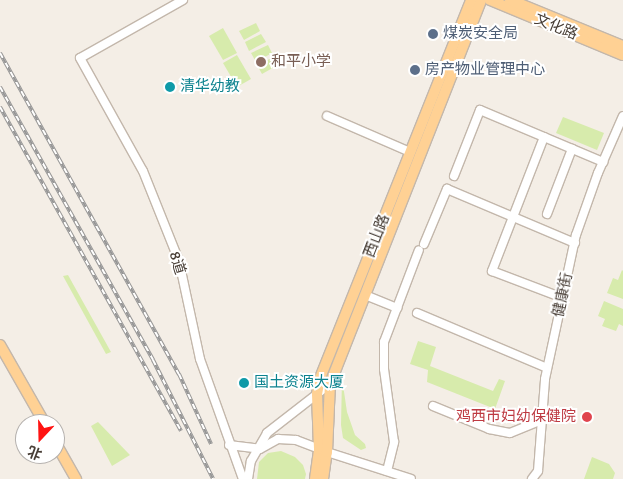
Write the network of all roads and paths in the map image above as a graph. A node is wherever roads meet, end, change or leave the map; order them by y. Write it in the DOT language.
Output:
graph roads {
  1 [pos="183,0"];
  2 [pos="470,0"];
  3 [pos="481,0"];
  4 [pos="490,0"];
  5 [pos="510,0"];
  6 [pos="623,46"];
  7 [pos="623,54"];
  8 [pos="327,116"];
  9 [pos="623,116"];
  10 [pos="544,137"];
  11 [pos="572,148"];
  12 [pos="410,152"];
  13 [pos="603,162"];
  14 [pos="454,176"];
  15 [pos="547,214"];
  16 [pos="513,217"];
  17 [pos="575,243"];
  18 [pos="365,295"];
  19 [pos="563,298"];
  20 [pos="397,308"];
  21 [pos="417,314"];
  22 [pos="0,345"];
  23 [pos="547,368"];
  24 [pos="330,384"];
  25 [pos="317,394"];
  26 [pos="433,406"];
  27 [pos="39,414"];
  28 [pos="542,420"];
  29 [pos="229,445"];
  30 [pos="260,449"];
  31 [pos="323,451"];
  32 [pos="65,460"];
  33 [pos="388,471"];
  34 [pos="76,479"];
  35 [pos="243,479"];
  36 [pos="248,479"];
  37 [pos="315,479"];
  38 [pos="324,479"];
  39 [pos="411,479"];
  40 [pos="532,479"];
  1 -- 29 [label="street, 8道"];
  2 -- 12 [label="main road, 西山路"];
  3 -- 18 [label="main road, 西山路"];
  4 -- 7 [label="main road, 文化路"];
  5 -- 6 [label="main road, 文化路"];
  8 -- 12 [label="street"];
  9 -- 13 [label="street, 健康街"];
  10 -- 11 [label="street"];
  10 -- 14 [label="street"];
  10 -- 16 [label="street"];
  11 -- 13 [label="street"];
  11 -- 15 [label="street"];
  12 -- 25 [label="main road, 西山路"];
  13 -- 17 [label="street, 健康街"];
  16 -- 17 [label="street"];
  16 -- 19 [label="street"];
  16 -- 20 [label="street"];
  17 -- 19 [label="street, 健康街"];
  18 -- 20 [label="street"];
  18 -- 24 [label="main road, 西山路"];
  19 -- 23 [label="street, 健康街"];
  20 -- 33 [label="street"];
  21 -- 23 [label="street"];
  22 -- 27 [label="main road"];
  23 -- 28 [label="street, 健康街"];
  24 -- 25 [label="street"];
  24 -- 31 [label="main road, 西山路"];
  25 -- 30 [label="street"];
  25 -- 31 [label="main road, 西山路"];
  26 -- 28 [label="street"];
  28 -- 40 [label="street, 健康街"];
  29 -- 30 [label="street"];
  29 -- 35 [label="street, 8道"];
  30 -- 31 [label="street"];
  30 -- 36 [label="street"];
  31 -- 33 [label="street"];
  31 -- 37 [label="main road, 西山路"];
  31 -- 38 [label="main road, 西山路"];
  32 -- 34 [label="main road"];
  33 -- 39 [label="street"];
}
